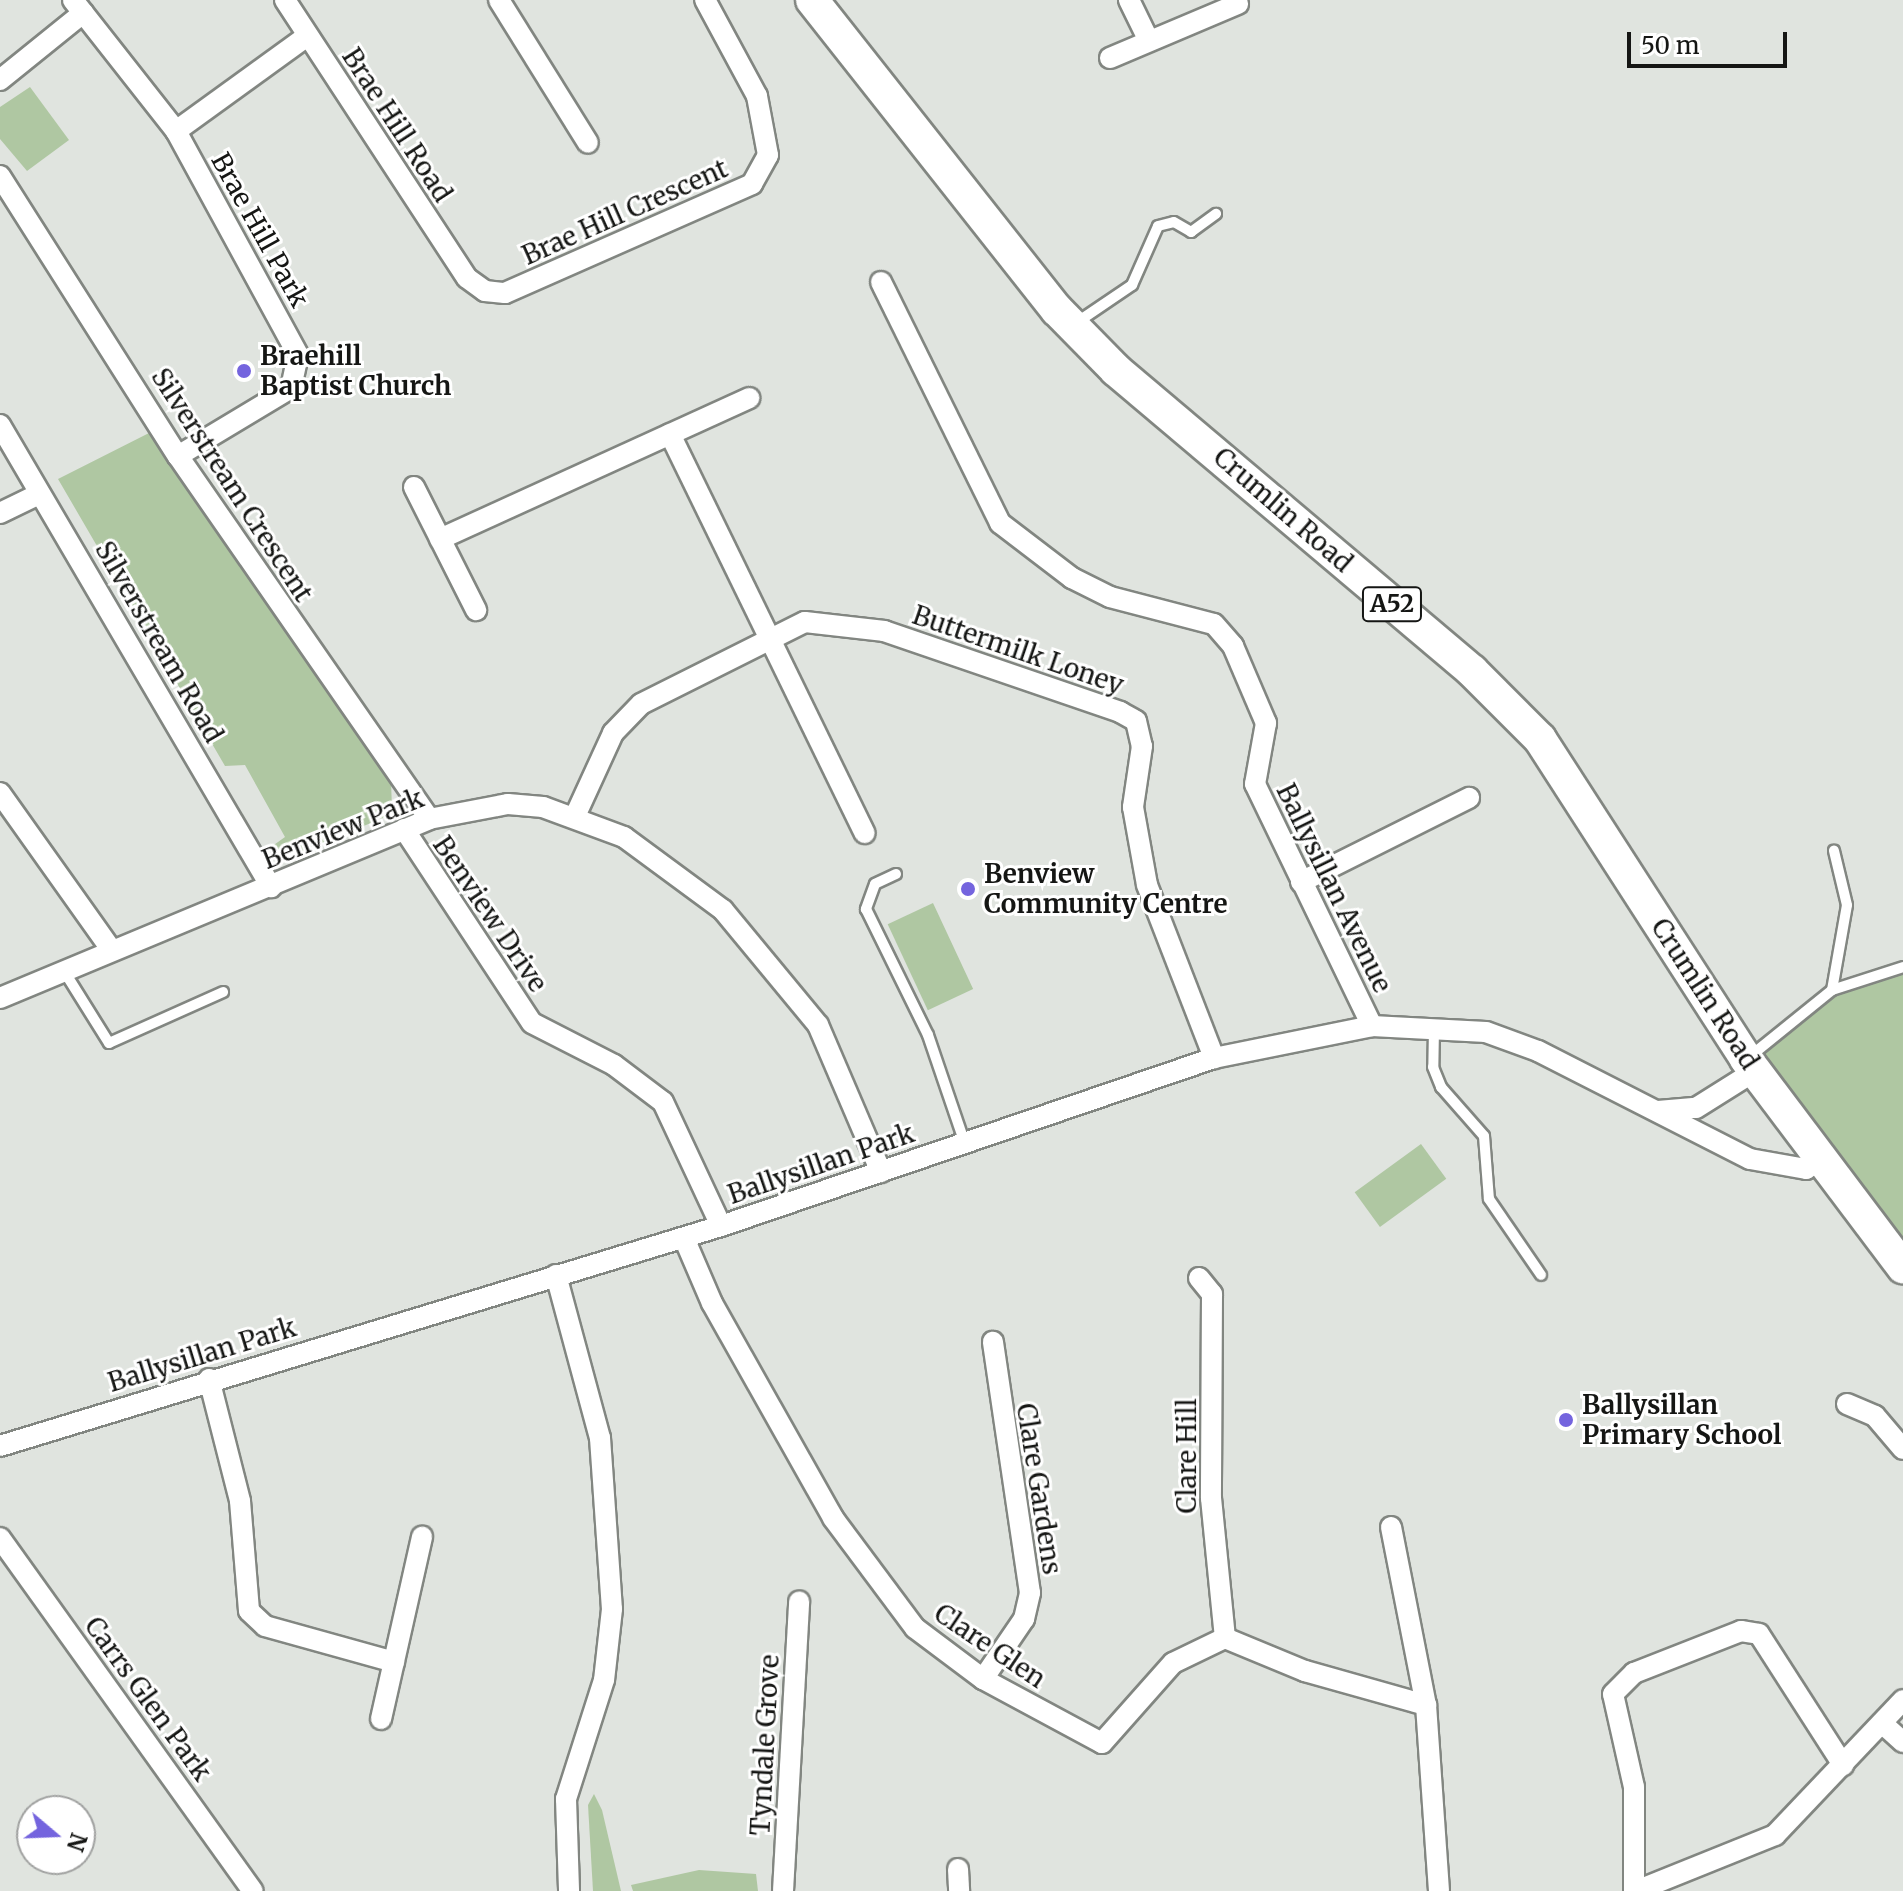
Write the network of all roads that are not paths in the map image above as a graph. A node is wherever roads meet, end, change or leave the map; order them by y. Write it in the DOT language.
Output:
graph roads {
  1 [pos="285,0"];
  2 [pos="499,0"];
  3 [pos="705,0"];
  4 [pos="812,0"];
  5 [pos="1129,0"];
  6 [pos="1238,4"];
  7 [pos="78,6"];
  8 [pos="307,36"];
  9 [pos="1148,39"];
  10 [pos="1110,58"];
  11 [pos="0,80"];
  12 [pos="176,131"];
  13 [pos="588,143"];
  14 [pos="0,176"];
  15 [pos="1216,214"];
  16 [pos="467,278"];
  17 [pos="881,282"];
  18 [pos="1072,325"];
  19 [pos="749,398"];
  20 [pos="0,425"];
  21 [pos="670,434"];
  22 [pos="178,456"];
  23 [pos="414,487"];
  24 [pos="39,494"];
  25 [pos="0,513"];
  26 [pos="440,539"];
  27 [pos="476,610"];
  28 [pos="775,638"];
  29 [pos="0,793"];
  30 [pos="1469,798"];
  31 [pos="576,814"];
  32 [pos="429,819"];
  33 [pos="404,829"];
  34 [pos="865,833"];
  35 [pos="1834,851"];
  36 [pos="896,874"];
  37 [pos="1301,882"];
  38 [pos="271,887"];
  39 [pos="111,949"];
  40 [pos="1903,967"];
  41 [pos="64,970"];
  42 [pos="1832,990"];
  43 [pos="223,992"];
  44 [pos="0,998"];
  45 [pos="1434,1025"];
  46 [pos="1372,1026"];
  47 [pos="1214,1058"];
  48 [pos="1751,1065"];
  49 [pos="1654,1111"];
  50 [pos="964,1141"];
  51 [pos="1818,1161"];
  52 [pos="881,1172"];
  53 [pos="721,1226"];
  54 [pos="684,1238"];
  55 [pos="1903,1267"];
  56 [pos="556,1275"];
  57 [pos="1541,1275"];
  58 [pos="1199,1278"];
  59 [pos="993,1342"];
  60 [pos="209,1379"];
  61 [pos="1847,1404"];
  62 [pos="0,1446"];
  63 [pos="1903,1449"];
  64 [pos="1391,1527"];
  65 [pos="422,1537"];
  66 [pos="0,1538"];
  67 [pos="799,1601"];
  68 [pos="1225,1638"];
  69 [pos="394,1662"];
  70 [pos="983,1679"];
  71 [pos="1903,1700"];
  72 [pos="1426,1705"];
  73 [pos="381,1719"];
  74 [pos="1883,1724"];
  75 [pos="1903,1742"];
  76 [pos="1843,1765"];
  77 [pos="958,1869"];
  78 [pos="253,1891"];
  79 [pos="569,1891"];
  80 [pos="783,1891"];
  81 [pos="959,1891"];
  82 [pos="1439,1891"];
  83 [pos="1635,1891"];
  1 -- 8 [label="street, Brae Hill Road"];
  2 -- 13 [label="street"];
  3 -- 16 [label="street, Brae Hill Crescent"];
  4 -- 18 [label="main road, Crumlin Road / A52"];
  5 -- 9 [label="street"];
  6 -- 9 [label="street"];
  7 -- 11 [label="street"];
  7 -- 12 [label="street, Brae Hill Park"];
  8 -- 12 [label="street"];
  8 -- 16 [label="street, Brae Hill Road"];
  9 -- 10 [label="street"];
  12 -- 22 [label="street, Brae Hill Park"];
  14 -- 22 [label="street, Silverstream Crescent"];
  15 -- 18 [label="lane"];
  17 -- 37 [label="street, Ballysillan Avenue"];
  18 -- 48 [label="main road, Crumlin Road / A52"];
  19 -- 21 [label="street"];
  20 -- 24 [label="street, Silverstream Road"];
  21 -- 26 [label="street"];
  21 -- 28 [label="street"];
  22 -- 32 [label="street, Silverstream Crescent"];
  23 -- 26 [label="street"];
  24 -- 25 [label="street"];
  24 -- 38 [label="street, Silverstream Road"];
  26 -- 27 [label="street"];
  28 -- 31 [label="street, Buttermilk Loney"];
  28 -- 34 [label="street"];
  28 -- 47 [label="street, Buttermilk Loney"];
  29 -- 39 [label="street"];
  30 -- 37 [label="street"];
  31 -- 32 [label="street, Benview Park"];
  31 -- 52 [label="street, Benview Park"];
  32 -- 33 [label="street, Benview Park"];
  33 -- 38 [label="street, Benview Park"];
  33 -- 53 [label="street, Benview Drive"];
  35 -- 42 [label="lane"];
  36 -- 50 [label="lane"];
  37 -- 46 [label="street, Ballysillan Avenue"];
  38 -- 39 [label="street, Benview Park"];
  39 -- 41 [label="street, Benview Park"];
  40 -- 42 [label="lane"];
  41 -- 43 [label="lane"];
  41 -- 44 [label="street, Benview Park"];
  42 -- 48 [label="lane"];
  45 -- 46 [label="street, Ballysillan Park"];
  45 -- 49 [label="street, Ballysillan Park"];
  45 -- 57 [label="lane"];
  46 -- 47 [label="street, Ballysillan Park"];
  47 -- 50 [label="street, Ballysillan Park"];
  48 -- 49 [label="street"];
  48 -- 51 [label="main road, Crumlin Road / A52"];
  49 -- 51 [label="street, Ballysillan Park"];
  50 -- 52 [label="street, Ballysillan Park"];
  51 -- 55 [label="main road, Crumlin Road / A52"];
  52 -- 53 [label="street, Ballysillan Park"];
  53 -- 54 [label="street, Ballysillan Park"];
  54 -- 56 [label="street, Ballysillan Park"];
  54 -- 70 [label="street, Clare Glen"];
  56 -- 60 [label="street, Ballysillan Park"];
  56 -- 79 [label="street"];
  58 -- 68 [label="street, Clare Hill"];
  59 -- 70 [label="street, Clare Gardens"];
  60 -- 62 [label="street, Ballysillan Park"];
  60 -- 69 [label="street"];
  61 -- 63 [label="street"];
  64 -- 72 [label="street"];
  65 -- 69 [label="street"];
  66 -- 78 [label="street, Carrs Glen Park"];
  67 -- 80 [label="street, Tyndale Grove"];
  68 -- 70 [label="street, Clare Glen"];
  68 -- 72 [label="street"];
  69 -- 73 [label="street"];
  71 -- 74 [label="street"];
  72 -- 82 [label="street"];
  74 -- 75 [label="street"];
  74 -- 76 [label="street"];
  76 -- 83 [label="street"];
  76 -- 83 [label="street"];
  77 -- 81 [label="street"];
}
